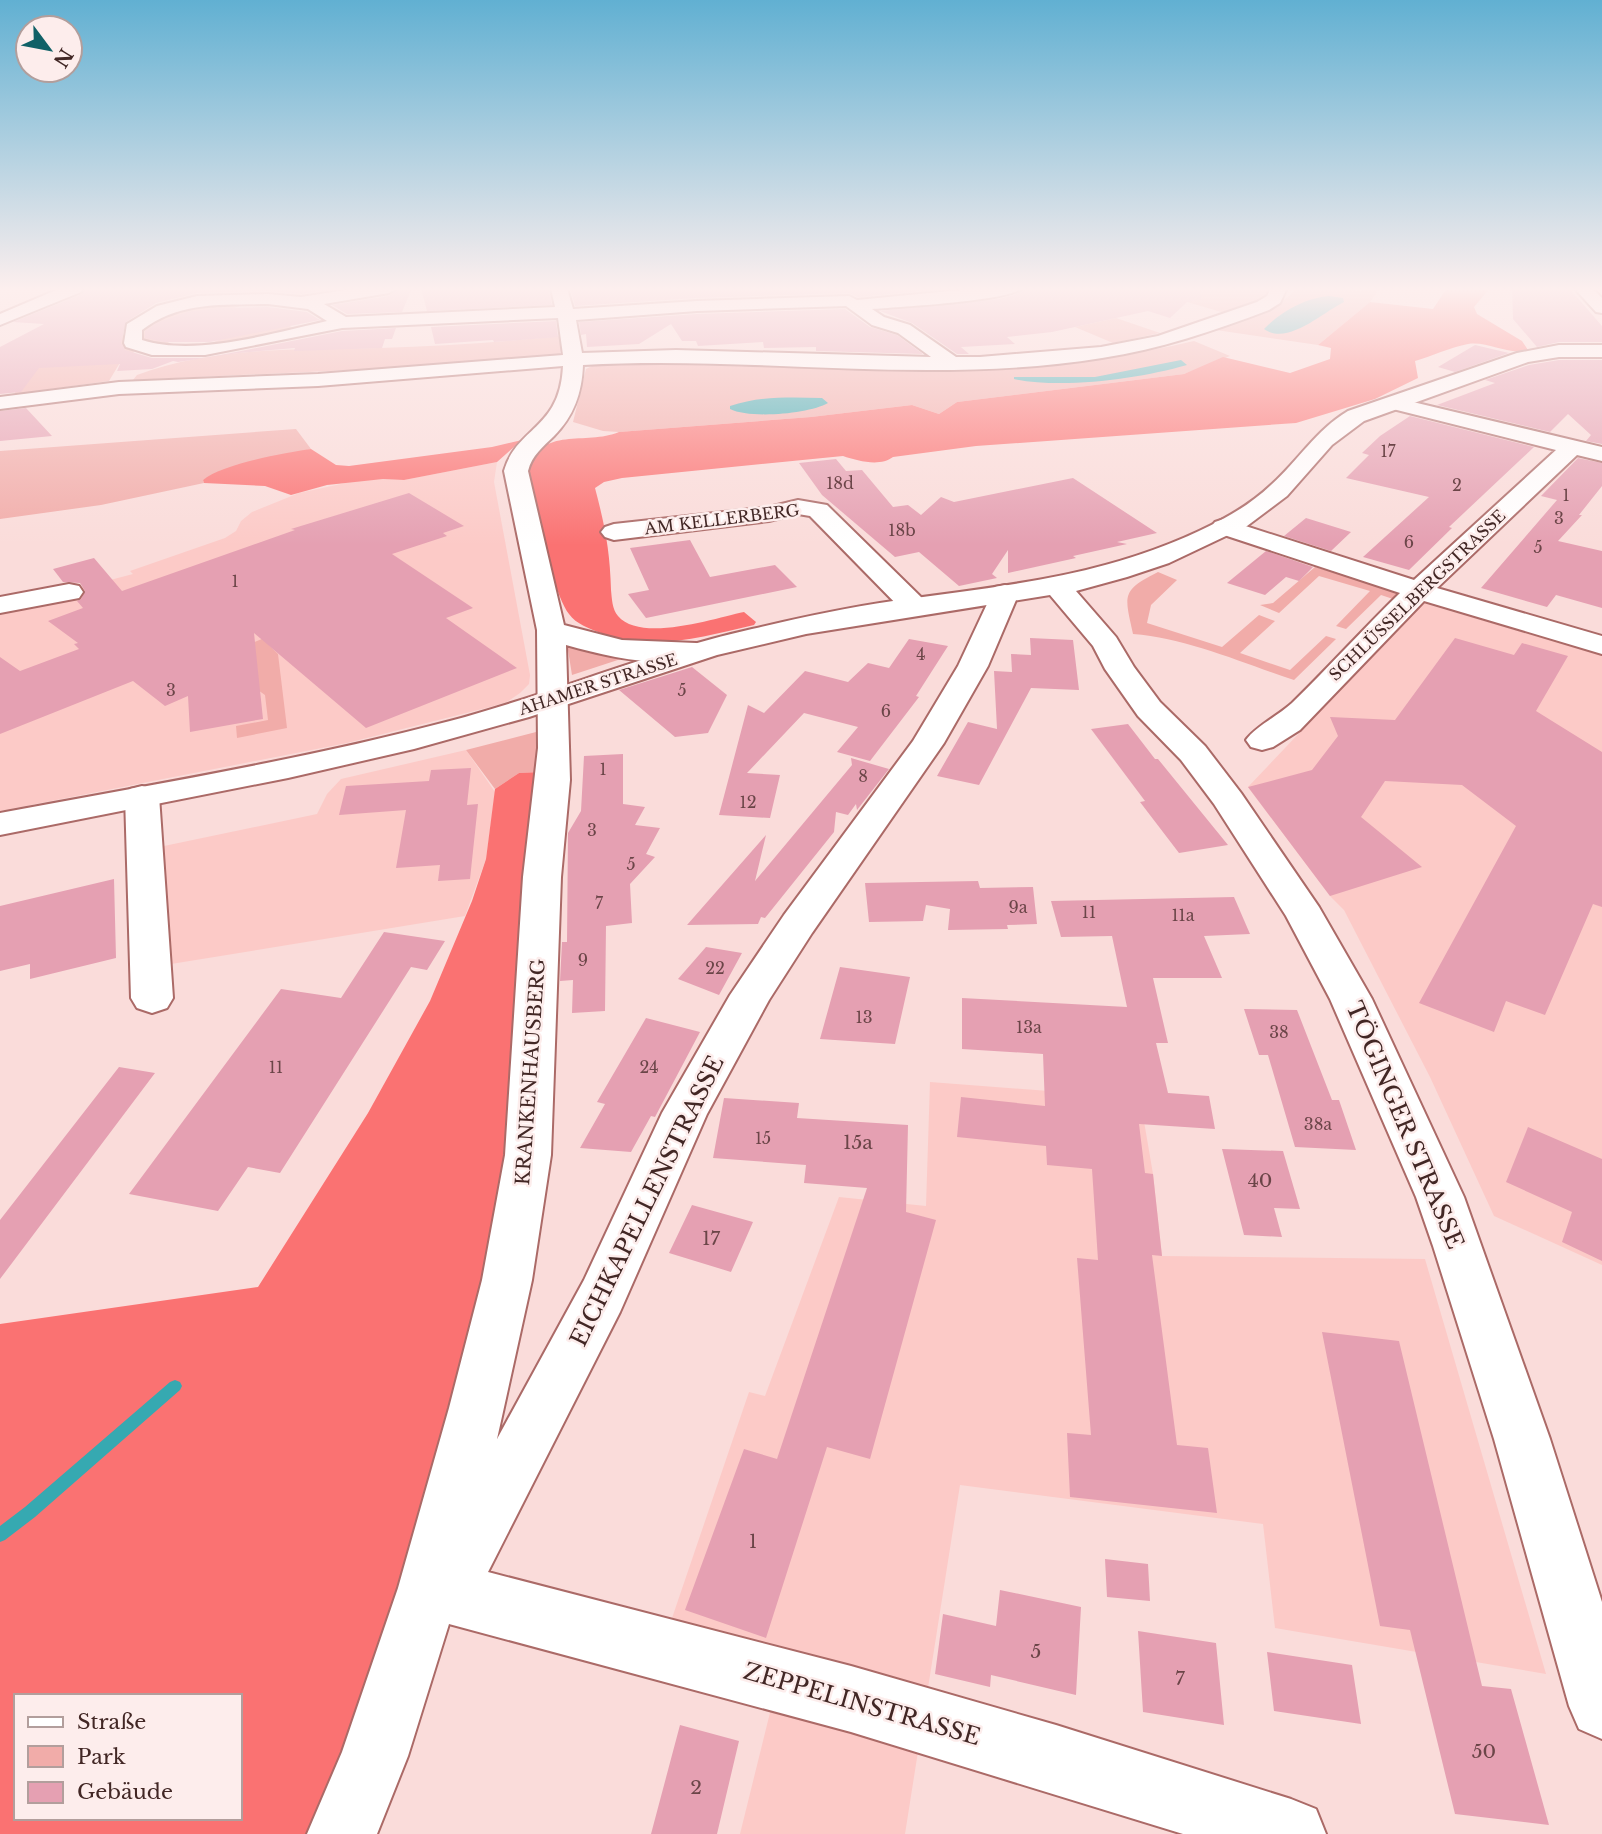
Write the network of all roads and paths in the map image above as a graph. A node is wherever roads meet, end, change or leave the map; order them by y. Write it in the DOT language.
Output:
graph roads {
  1 [pos="402,374"];
  2 [pos="573,374"];
  3 [pos="1477,374"];
  4 [pos="0,403"];
  5 [pos="1392,403"];
  6 [pos="1572,447"];
  7 [pos="1602,454"];
  8 [pos="1224,527"];
  9 [pos="614,532"];
  10 [pos="1123,570"];
  11 [pos="1067,583"];
  12 [pos="1420,591"];
  13 [pos="69,592"];
  14 [pos="1005,593"];
  15 [pos="0,605"];
  16 [pos="915,607"];
  17 [pos="1109,621"];
  18 [pos="551,630"];
  19 [pos="1602,645"];
  20 [pos="696,652"];
  21 [pos="552,700"];
  22 [pos="1262,740"];
  23 [pos="142,796"];
  24 [pos="0,824"];
  25 [pos="152,998"];
  26 [pos="429,1588"];
  27 [pos="1602,1706"];
  28 [pos="342,1834"];
  29 [pos="1291,1834"];
  1 -- 4 [label="street"];
  2 -- 18 [label="street, KRANKENHAUSBERG"];
  3 -- 5 [label="street"];
  5 -- 6 [label="street"];
  5 -- 8 [label="street"];
  6 -- 7 [label="street"];
  6 -- 12 [label="street, SCHLÜSSELBERGSTRASSE"];
  8 -- 10 [label="street"];
  8 -- 12 [label="street"];
  9 -- 16 [label="street, AM KELLERBERG"];
  10 -- 11 [label="street"];
  10 -- 17 [label="street"];
  11 -- 14 [label="street, AHAMER STRASSE"];
  11 -- 17 [label="street"];
  12 -- 19 [label="street"];
  12 -- 22 [label="street, SCHLÜSSELBERGSTRASSE"];
  13 -- 15 [label="street"];
  14 -- 16 [label="street, AHAMER STRASSE"];
  14 -- 26 [label="street, EICHKAPELLENSTRASSE"];
  16 -- 20 [label="street, AHAMER STRASSE"];
  17 -- 27 [label="street, TÖGINGER STRASSE"];
  18 -- 20 [label="street"];
  18 -- 21 [label="street, KRANKENHAUSBERG"];
  20 -- 21 [label="street, AHAMER STRASSE"];
  21 -- 23 [label="street, AHAMER STRASSE"];
  21 -- 26 [label="street, KRANKENHAUSBERG"];
  23 -- 24 [label="street, AHAMER STRASSE"];
  23 -- 25 [label="street"];
  26 -- 28 [label="street"];
  26 -- 29 [label="street, ZEPPELINSTRASSE"];
}
